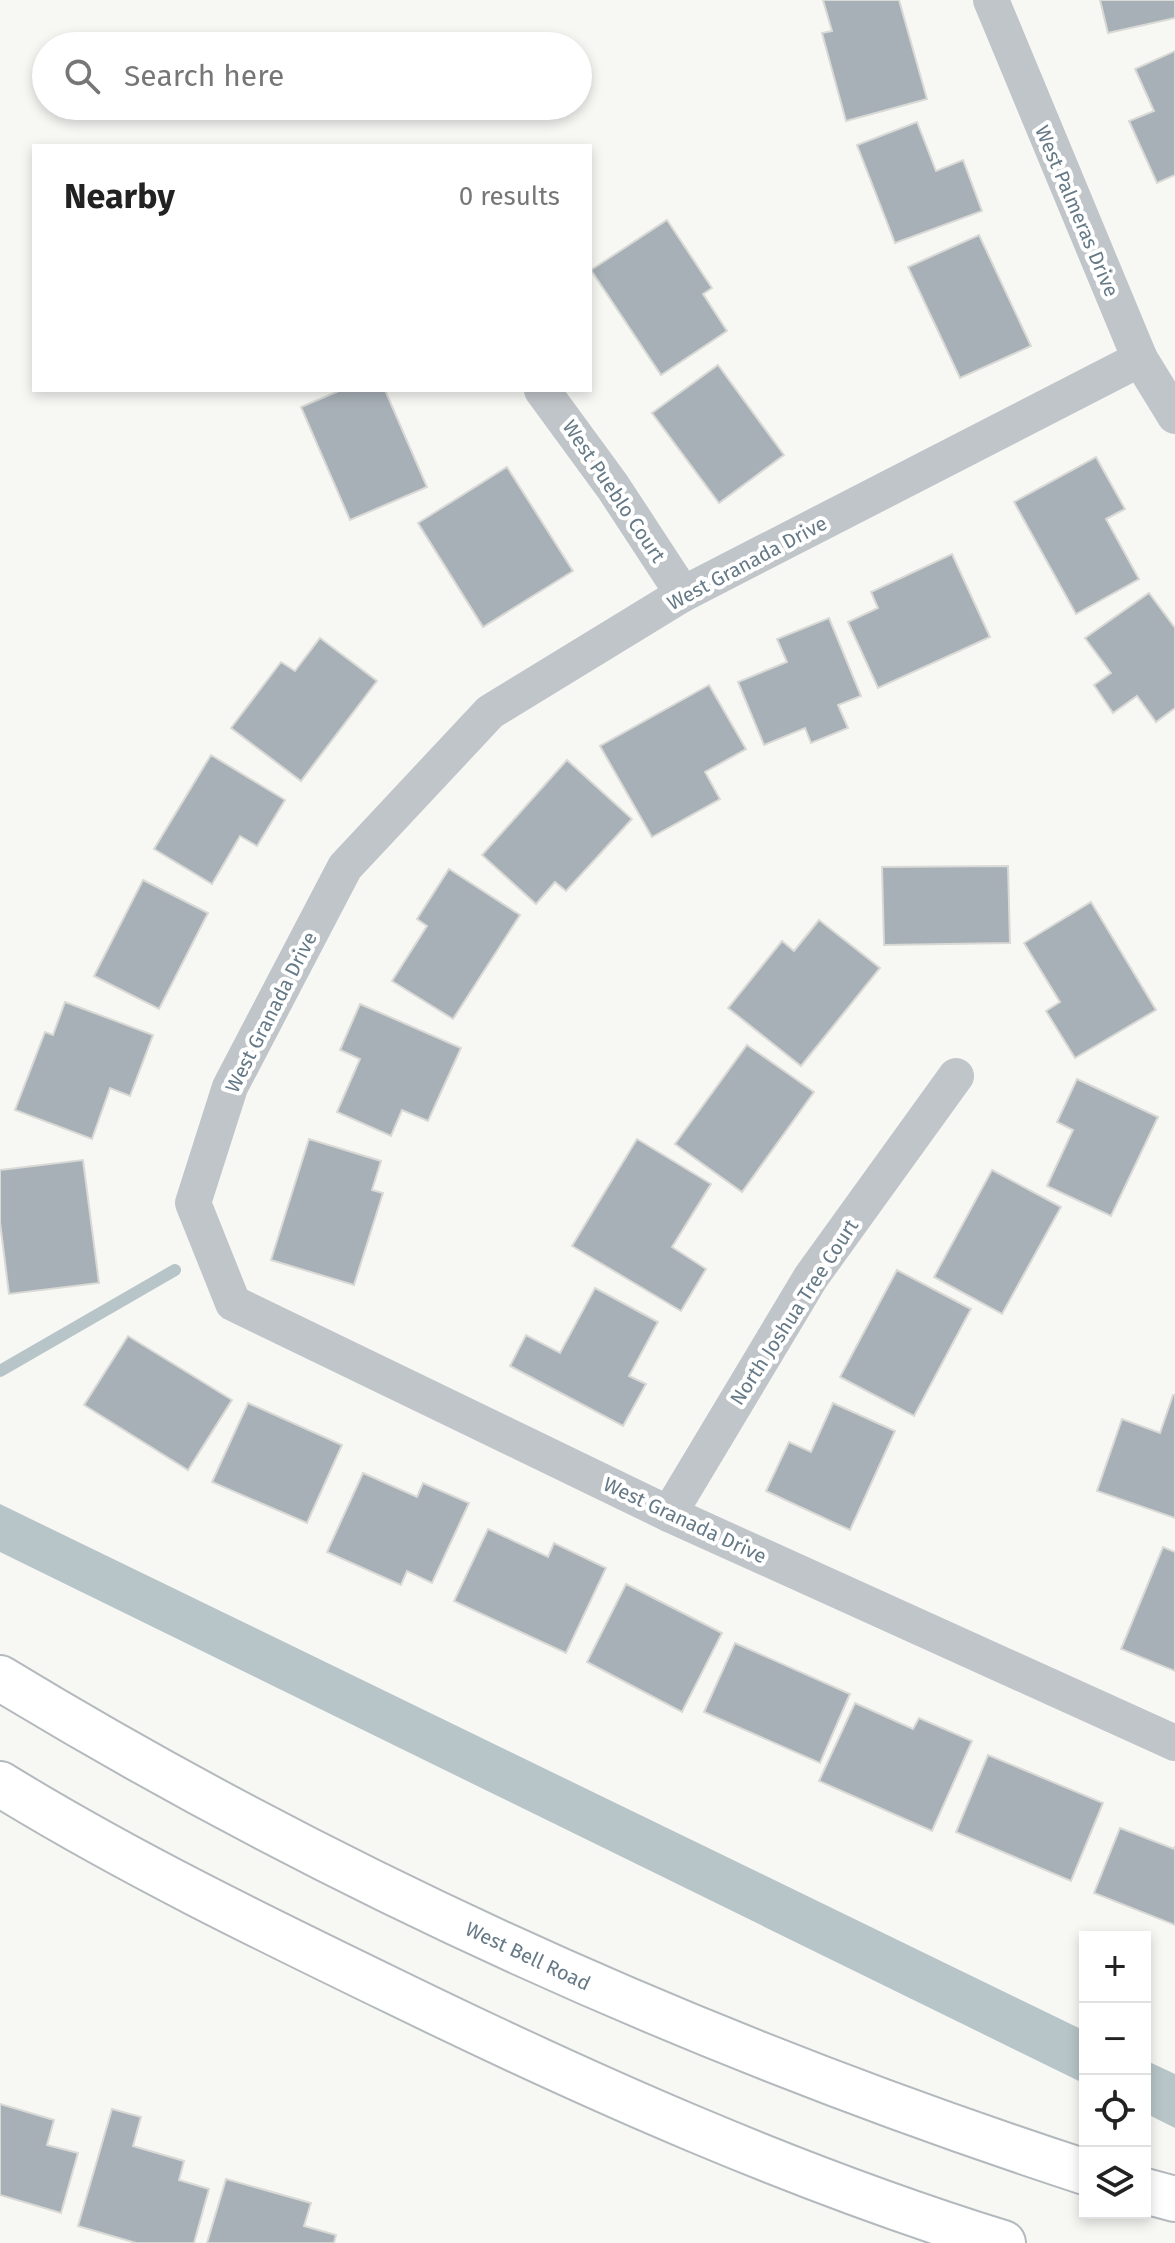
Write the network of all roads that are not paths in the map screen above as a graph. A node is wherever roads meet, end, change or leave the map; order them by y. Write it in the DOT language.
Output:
graph roads {
  1 [pos="991,0"];
  2 [pos="1140,359"];
  3 [pos="543,392"];
  4 [pos="1175,416"];
  5 [pos="683,594"];
  6 [pos="956,1076"];
  7 [pos="669,1514"];
  8 [pos="0,1678"];
  9 [pos="1175,1743"];
  10 [pos="0,1784"];
  11 [pos="1079,2170"];
  12 [pos="1151,2193"];
  13 [pos="1175,2199"];
  14 [pos="1003,2243"];
  1 -- 2 [label="street, West Palmeras Drive"];
  2 -- 4 [label="street, West Palmeras Drive"];
  2 -- 5 [label="street, West Granada Drive"];
  3 -- 5 [label="street, West Pueblo Court"];
  5 -- 7 [label="street, West Granada Drive"];
  6 -- 7 [label="street, North Joshua Tree Court"];
  7 -- 9 [label="street, West Granada Drive"];
  8 -- 11 [label="main road, West Bell Road"];
  10 -- 14 [label="main road"];
  12 -- 13 [label="main road"];
}
